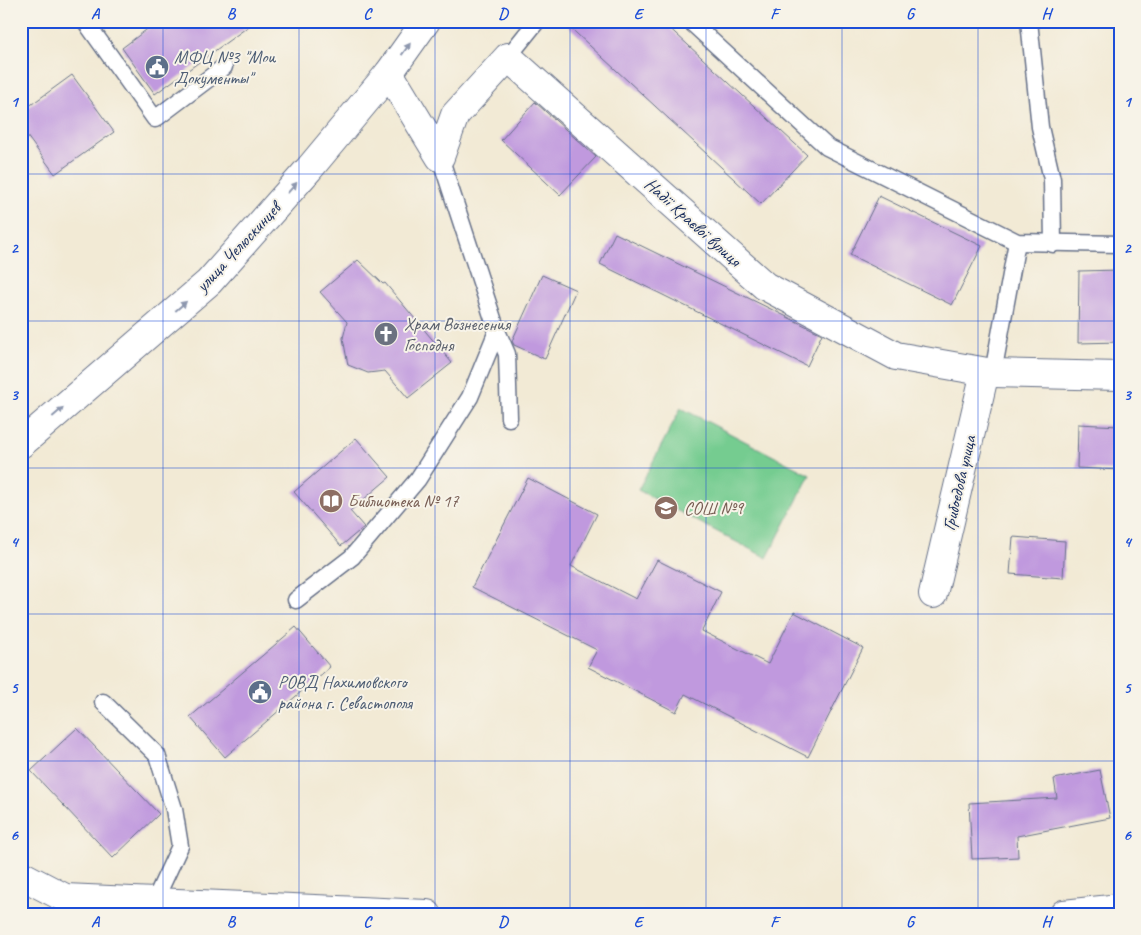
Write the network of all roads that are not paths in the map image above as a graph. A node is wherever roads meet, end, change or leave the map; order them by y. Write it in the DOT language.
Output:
graph roads {
  1 [pos="86,21"];
  2 [pos="426,21"];
  3 [pos="537,21"];
  4 [pos="690,21"];
  5 [pos="1029,21"];
  6 [pos="508,57"];
  7 [pos="224,67"];
  8 [pos="388,73"];
  9 [pos="440,157"];
  10 [pos="1017,242"];
  11 [pos="1053,244"];
  12 [pos="1120,244"];
  13 [pos="497,331"];
  14 [pos="989,372"];
  15 [pos="1120,376"];
  16 [pos="509,418"];
  17 [pos="21,444"];
  18 [pos="933,594"];
  19 [pos="296,600"];
  20 [pos="103,702"];
  21 [pos="21,876"];
  22 [pos="154,908"];
  23 [pos="1120,908"];
  24 [pos="427,914"];
  25 [pos="1064,914"];
  1 -- 7 [label="lane"];
  8 -- 2 [label="street, улица Челюскинцев, one-way"];
  3 -- 6 [label="lane"];
  4 -- 10 [label="lane"];
  5 -- 11 [label="lane"];
  6 -- 9 [label="street"];
  6 -- 14 [label="street, Надії Краєвої вулиця"];
  8 -- 9 [label="street"];
  17 -- 8 [label="street, улица Челюскинцев, one-way"];
  9 -- 13 [label="lane"];
  10 -- 11 [label="lane"];
  10 -- 14 [label="lane"];
  11 -- 12 [label="lane"];
  13 -- 16 [label="lane"];
  13 -- 19 [label="lane"];
  14 -- 15 [label="street, Надії Краєвої вулиця"];
  14 -- 18 [label="street, Грибоедова улица"];
  20 -- 22 [label="lane"];
  21 -- 22 [label="street"];
  22 -- 24 [label="street"];
  23 -- 25 [label="street"];
}
